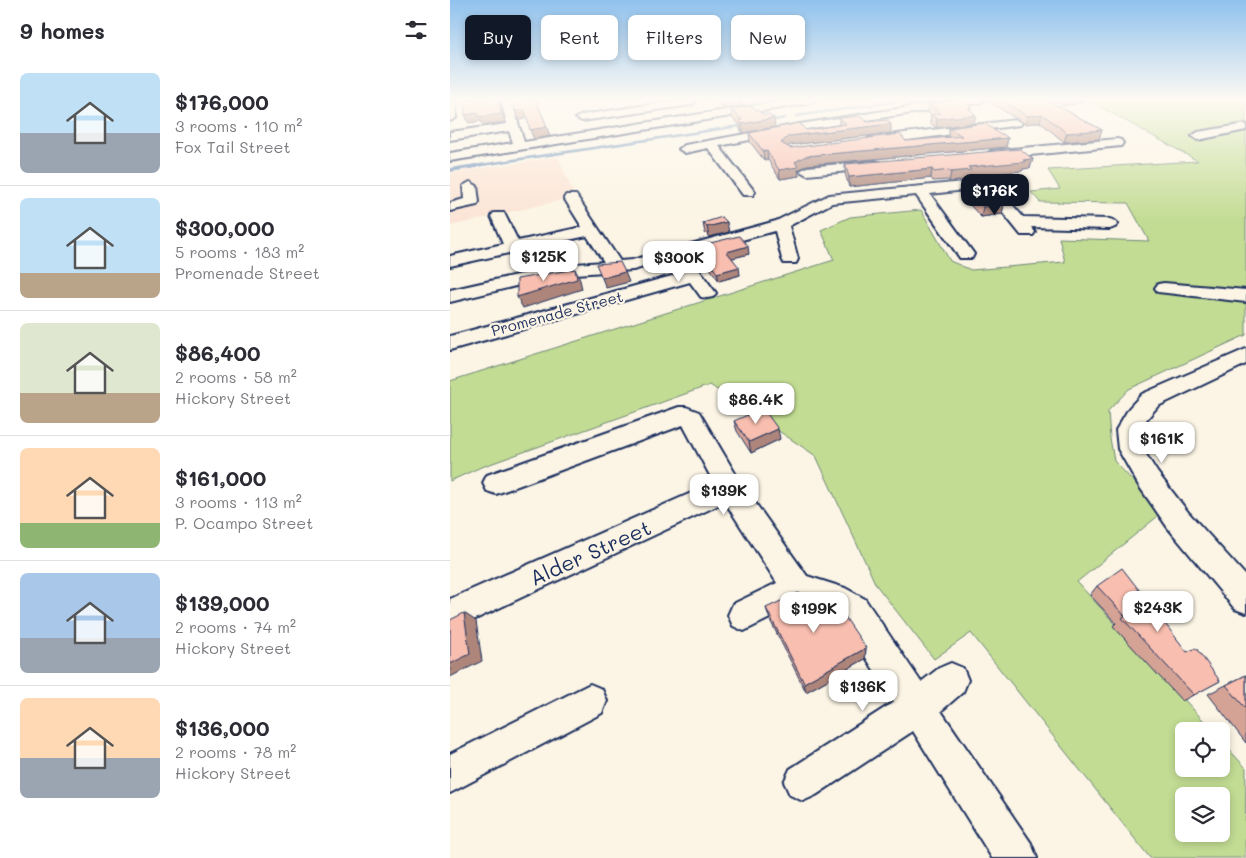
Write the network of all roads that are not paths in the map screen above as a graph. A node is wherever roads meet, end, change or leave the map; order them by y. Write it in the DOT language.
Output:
graph roads {
  1 [pos="517,140"];
  2 [pos="555,140"];
  3 [pos="732,140"];
  4 [pos="781,140"];
  5 [pos="879,140"];
  6 [pos="1043,140"];
  7 [pos="1112,140"];
  8 [pos="859,142"];
  9 [pos="712,144"];
  10 [pos="785,144"];
  11 [pos="519,146"];
  12 [pos="685,149"];
  13 [pos="1056,149"];
  14 [pos="980,156"];
  15 [pos="450,157"];
  16 [pos="796,158"];
  17 [pos="884,164"];
  18 [pos="808,171"];
  19 [pos="1016,181"];
  20 [pos="986,184"];
  21 [pos="470,186"];
  22 [pos="920,190"];
  23 [pos="748,192"];
  24 [pos="570,198"];
  25 [pos="829,199"];
  26 [pos="450,207"];
  27 [pos="499,216"];
  28 [pos="781,224"];
  29 [pos="1110,224"];
  30 [pos="591,230"];
  31 [pos="512,247"];
  32 [pos="678,253"];
  33 [pos="966,254"];
  34 [pos="790,259"];
  35 [pos="450,261"];
  36 [pos="615,266"];
  37 [pos="694,275"];
  38 [pos="1164,288"];
  39 [pos="707,293"];
  40 [pos="450,296"];
  41 [pos="1246,296"];
  42 [pos="450,343"];
  43 [pos="1246,356"];
  44 [pos="496,482"];
  45 [pos="730,488"];
  46 [pos="798,588"];
  47 [pos="1246,598"];
  48 [pos="450,615"];
  49 [pos="744,615"];
  50 [pos="950,680"];
  51 [pos="590,701"];
  52 [pos="918,708"];
  53 [pos="450,774"];
  54 [pos="803,782"];
  55 [pos="1016,858"];
  1 -- 11 [label="street"];
  2 -- 11 [label="street"];
  3 -- 9 [label="street"];
  4 -- 10 [label="street"];
  5 -- 8 [label="street"];
  6 -- 13 [label="street"];
  7 -- 13 [label="street"];
  9 -- 12 [label="street"];
  9 -- 23 [label="street"];
  11 -- 15 [label="street"];
  13 -- 14 [label="street"];
  16 -- 18 [label="street"];
  17 -- 18 [label="street"];
  18 -- 25 [label="street"];
  19 -- 20 [label="street"];
  20 -- 22 [label="street"];
  20 -- 29 [label="street"];
  21 -- 26 [label="street"];
  22 -- 25 [label="street"];
  22 -- 33 [label="street"];
  24 -- 30 [label="street"];
  25 -- 28 [label="street"];
  27 -- 31 [label="street"];
  28 -- 32 [label="street"];
  28 -- 34 [label="street"];
  30 -- 31 [label="street"];
  30 -- 36 [label="street"];
  31 -- 35 [label="street"];
  32 -- 36 [label="street"];
  32 -- 37 [label="street"];
  36 -- 40 [label="street"];
  37 -- 39 [label="street"];
  37 -- 42 [label="street, Promenade Street"];
  38 -- 41 [label="street"];
  43 -- 47 [label="street"];
  44 -- 45 [label="street"];
  45 -- 46 [label="street"];
  45 -- 48 [label="street, Alder Street"];
  46 -- 49 [label="street"];
  46 -- 52 [label="street"];
  50 -- 52 [label="street"];
  51 -- 53 [label="street"];
  52 -- 54 [label="street"];
  52 -- 55 [label="street"];
}
